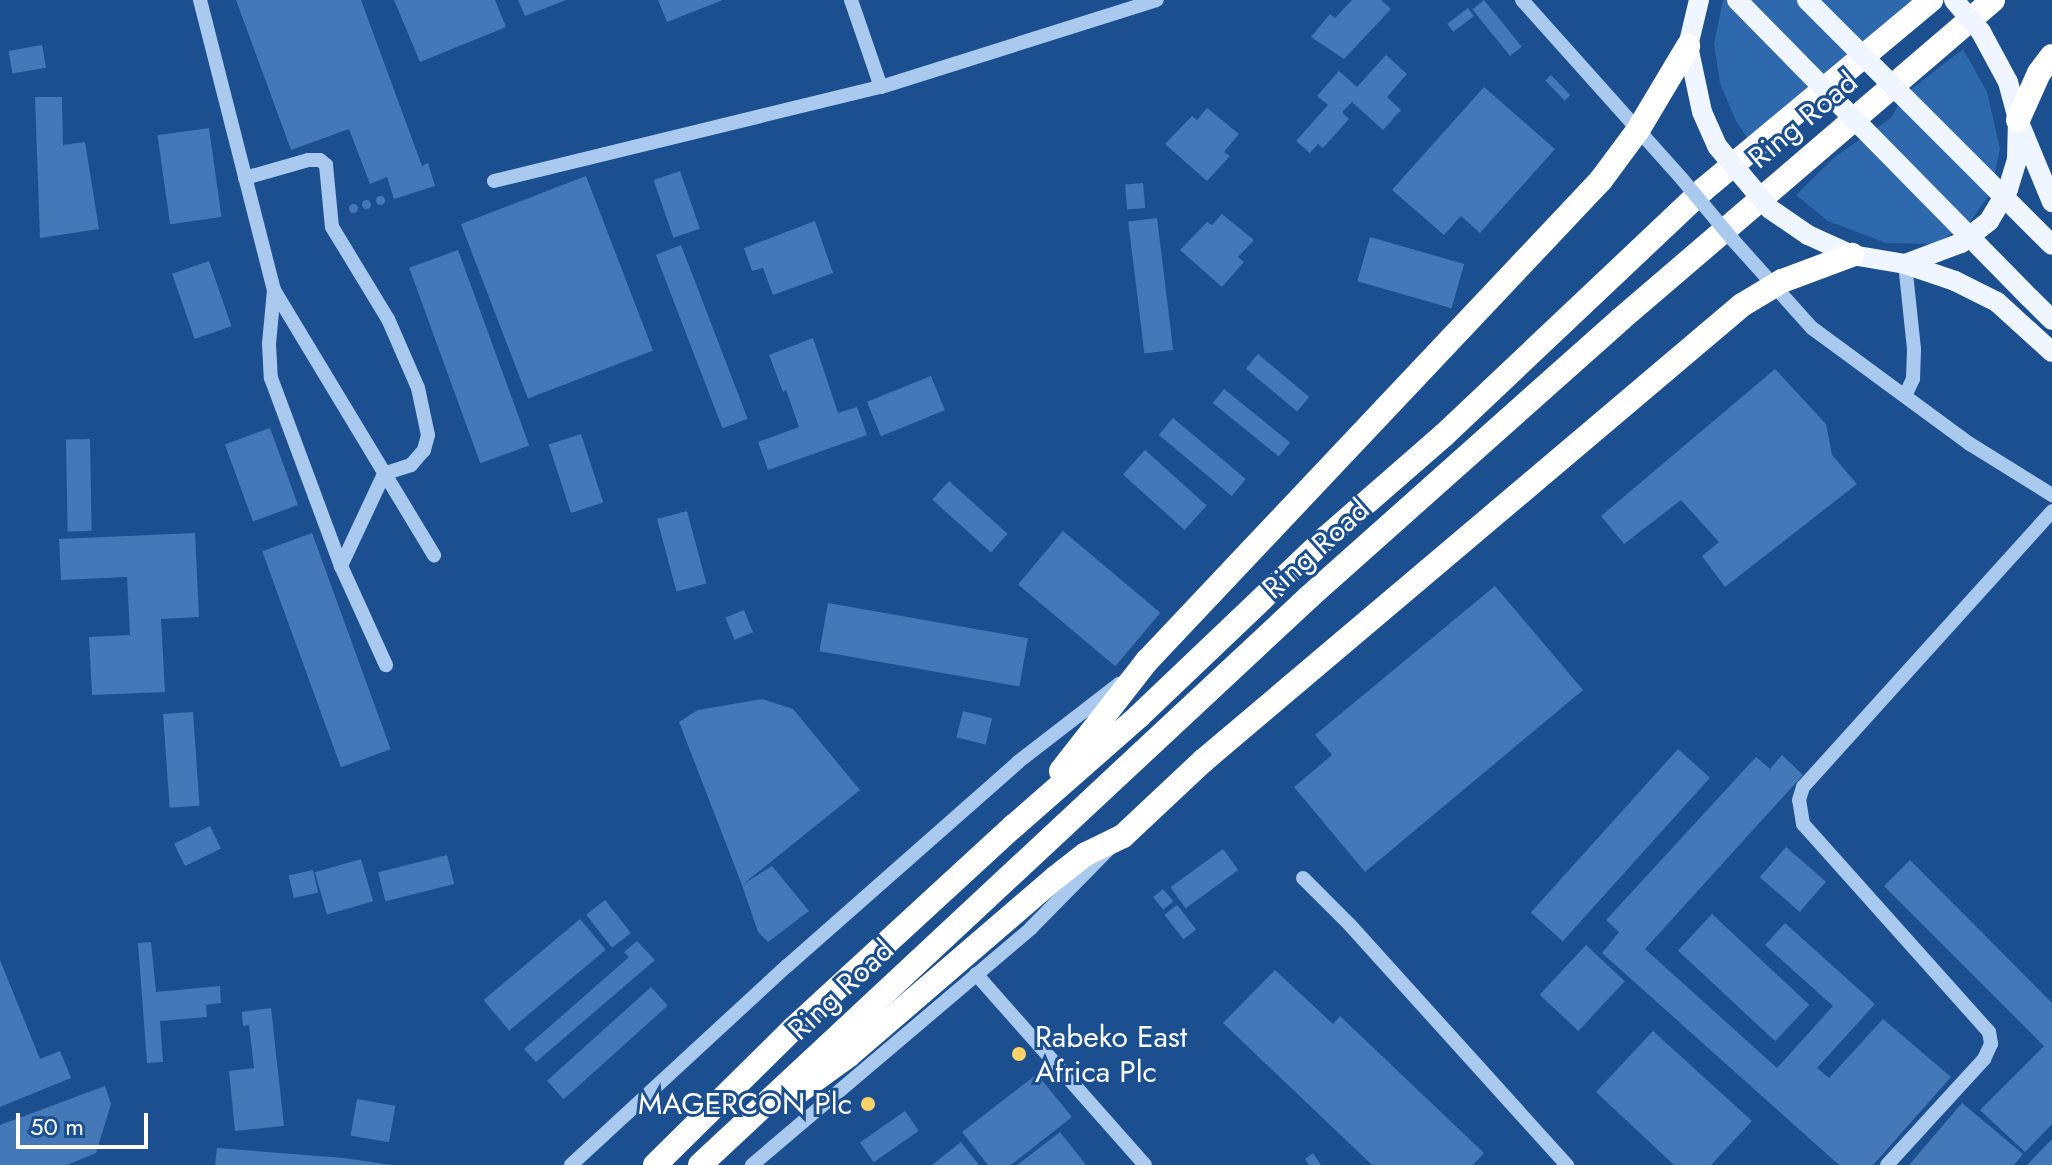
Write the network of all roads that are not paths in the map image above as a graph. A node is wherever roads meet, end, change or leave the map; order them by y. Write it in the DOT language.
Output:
graph roads {
  1 [pos="200,0"];
  2 [pos="851,0"];
  3 [pos="1157,0"];
  4 [pos="1522,0"];
  5 [pos="1685,0"];
  6 [pos="1737,0"];
  7 [pos="1807,0"];
  8 [pos="1931,0"];
  9 [pos="1954,0"];
  10 [pos="1993,0"];
  11 [pos="1696,10"];
  12 [pos="1688,46"];
  13 [pos="2052,56"];
  14 [pos="881,87"];
  15 [pos="2018,120"];
  16 [pos="1638,130"];
  17 [pos="245,178"];
  18 [pos="494,181"];
  19 [pos="2052,202"];
  20 [pos="2052,245"];
  21 [pos="1852,255"];
  22 [pos="1905,264"];
  23 [pos="1774,285"];
  24 [pos="274,290"];
  25 [pos="2052,320"];
  26 [pos="2052,352"];
  27 [pos="1905,396"];
  28 [pos="384,474"];
  29 [pos="2052,495"];
  30 [pos="2052,511"];
  31 [pos="434,555"];
  32 [pos="341,566"];
  33 [pos="1147,661"];
  34 [pos="386,665"];
  35 [pos="1033,810"];
  36 [pos="1123,836"];
  37 [pos="1303,878"];
  38 [pos="976,974"];
  39 [pos="726,1142"];
  40 [pos="571,1165"];
  41 [pos="655,1165"];
  42 [pos="700,1165"];
  43 [pos="752,1165"];
  44 [pos="1145,1165"];
  45 [pos="1567,1165"];
  46 [pos="1887,1165"];
  1 -- 17 [label="street"];
  2 -- 14 [label="street"];
  3 -- 14 [label="street"];
  4 -- 16 [label="street"];
  5 -- 11 [label="main road"];
  6 -- 25 [label="main road, bridge"];
  7 -- 20 [label="main road, bridge"];
  8 -- 35 [label="highway, Ring Road"];
  9 -- 15 [label="main road, bridge"];
  10 -- 39 [label="highway, Ring Road"];
  11 -- 12 [label="main road"];
  12 -- 16 [label="highway"];
  12 -- 21 [label="main road, bridge"];
  13 -- 15 [label="highway"];
  14 -- 18 [label="street"];
  15 -- 19 [label="main road"];
  15 -- 22 [label="main road"];
  16 -- 23 [label="street, bridge"];
  16 -- 33 [label="highway"];
  17 -- 24 [label="street"];
  17 -- 28 [label="street"];
  21 -- 22 [label="main road"];
  21 -- 23 [label="highway"];
  22 -- 26 [label="main road"];
  22 -- 27 [label="street"];
  23 -- 27 [label="street"];
  23 -- 36 [label="highway"];
  24 -- 28 [label="street"];
  24 -- 32 [label="street"];
  27 -- 29 [label="street"];
  28 -- 31 [label="street"];
  28 -- 32 [label="street"];
  30 -- 46 [label="street"];
  32 -- 34 [label="street"];
  33 -- 35 [label="highway"];
  33 -- 40 [label="street"];
  35 -- 41 [label="highway, Ring Road"];
  36 -- 38 [label="street"];
  36 -- 39 [label="highway"];
  37 -- 45 [label="street"];
  38 -- 43 [label="street"];
  38 -- 44 [label="street"];
  39 -- 42 [label="highway, Ring Road"];
}
